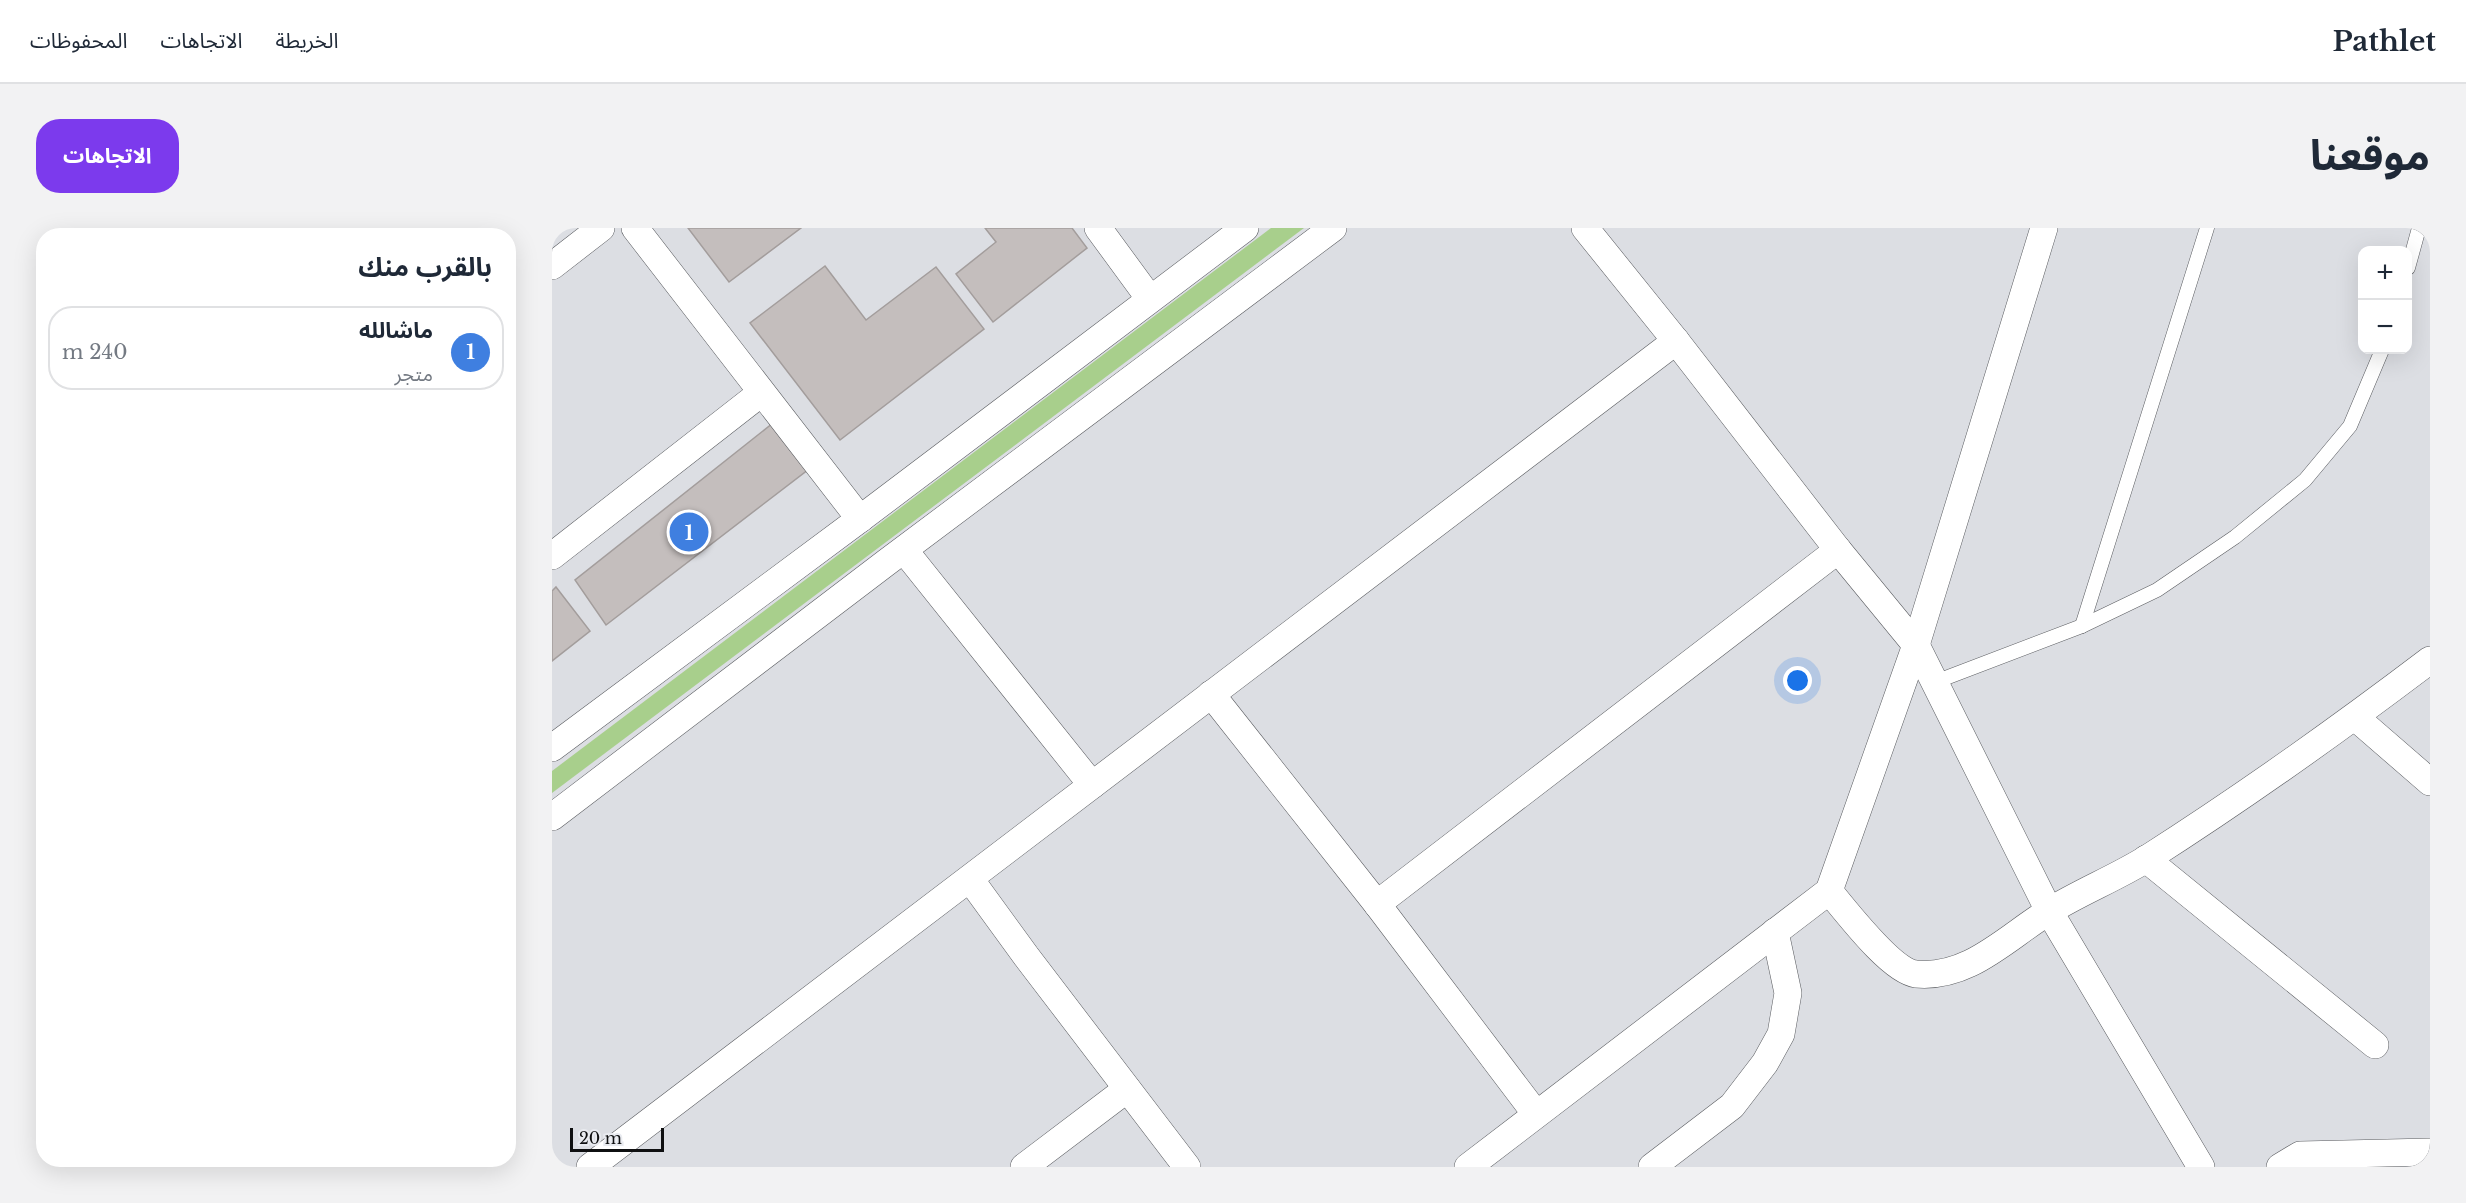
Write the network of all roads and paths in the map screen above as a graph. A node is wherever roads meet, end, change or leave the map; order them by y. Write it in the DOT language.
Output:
graph roads {
  1 [pos="601,228"];
  2 [pos="635,228"];
  3 [pos="1245,228"];
  4 [pos="1333,228"];
  5 [pos="1585,228"];
  6 [pos="2044,228"];
  7 [pos="2207,228"];
  8 [pos="2419,228"];
  9 [pos="1100,229"];
  10 [pos="2412,253"];
  11 [pos="552,266"];
  12 [pos="1150,299"];
  13 [pos="1677,341"];
  14 [pos="2380,354"];
  15 [pos="761,393"];
  16 [pos="860,519"];
  17 [pos="904,550"];
  18 [pos="1838,550"];
  19 [pos="552,556"];
  20 [pos="2082,626"];
  21 [pos="1916,645"];
  22 [pos="2430,660"];
  23 [pos="1935,682"];
  24 [pos="1211,694"];
  25 [pos="2355,717"];
  26 [pos="552,748"];
  27 [pos="2430,782"];
  28 [pos="1092,785"];
  29 [pos="552,817"];
  30 [pos="2146,859"];
  31 [pos="969,879"];
  32 [pos="1829,891"];
  33 [pos="1377,904"];
  34 [pos="2049,911"];
  35 [pos="1775,932"];
  36 [pos="2375,1045"];
  37 [pos="1127,1089"];
  38 [pos="1536,1114"];
  39 [pos="2430,1152"];
  40 [pos="590,1167"];
  41 [pos="1024,1167"];
  42 [pos="1187,1167"];
  43 [pos="1468,1167"];
  44 [pos="1652,1167"];
  45 [pos="2201,1167"];
  46 [pos="2280,1167"];
  1 -- 11 [label="street"];
  2 -- 15 [label="street"];
  3 -- 12 [label="street"];
  4 -- 17 [label="street"];
  5 -- 13 [label="street"];
  6 -- 21 [label="street"];
  7 -- 20 [label="lane"];
  8 -- 10 [label="lane"];
  9 -- 12 [label="street"];
  12 -- 16 [label="street"];
  13 -- 18 [label="street"];
  13 -- 24 [label="street"];
  14 -- 20 [label="lane"];
  15 -- 16 [label="street"];
  15 -- 19 [label="street"];
  16 -- 26 [label="street"];
  17 -- 28 [label="street"];
  17 -- 29 [label="street"];
  18 -- 21 [label="street"];
  18 -- 33 [label="street"];
  20 -- 23 [label="lane"];
  21 -- 23 [label="street"];
  21 -- 32 [label="street"];
  22 -- 25 [label="street"];
  23 -- 34 [label="street"];
  24 -- 28 [label="street"];
  24 -- 33 [label="street"];
  25 -- 27 [label="street"];
  25 -- 30 [label="street"];
  28 -- 31 [label="street"];
  30 -- 34 [label="street"];
  30 -- 36 [label="street"];
  31 -- 37 [label="street"];
  31 -- 40 [label="street"];
  32 -- 34 [label="street"];
  32 -- 35 [label="street"];
  33 -- 38 [label="street"];
  34 -- 45 [label="street"];
  35 -- 38 [label="street"];
  35 -- 44 [label="street"];
  37 -- 41 [label="street"];
  37 -- 42 [label="street"];
  38 -- 43 [label="street"];
  39 -- 46 [label="street"];
}
